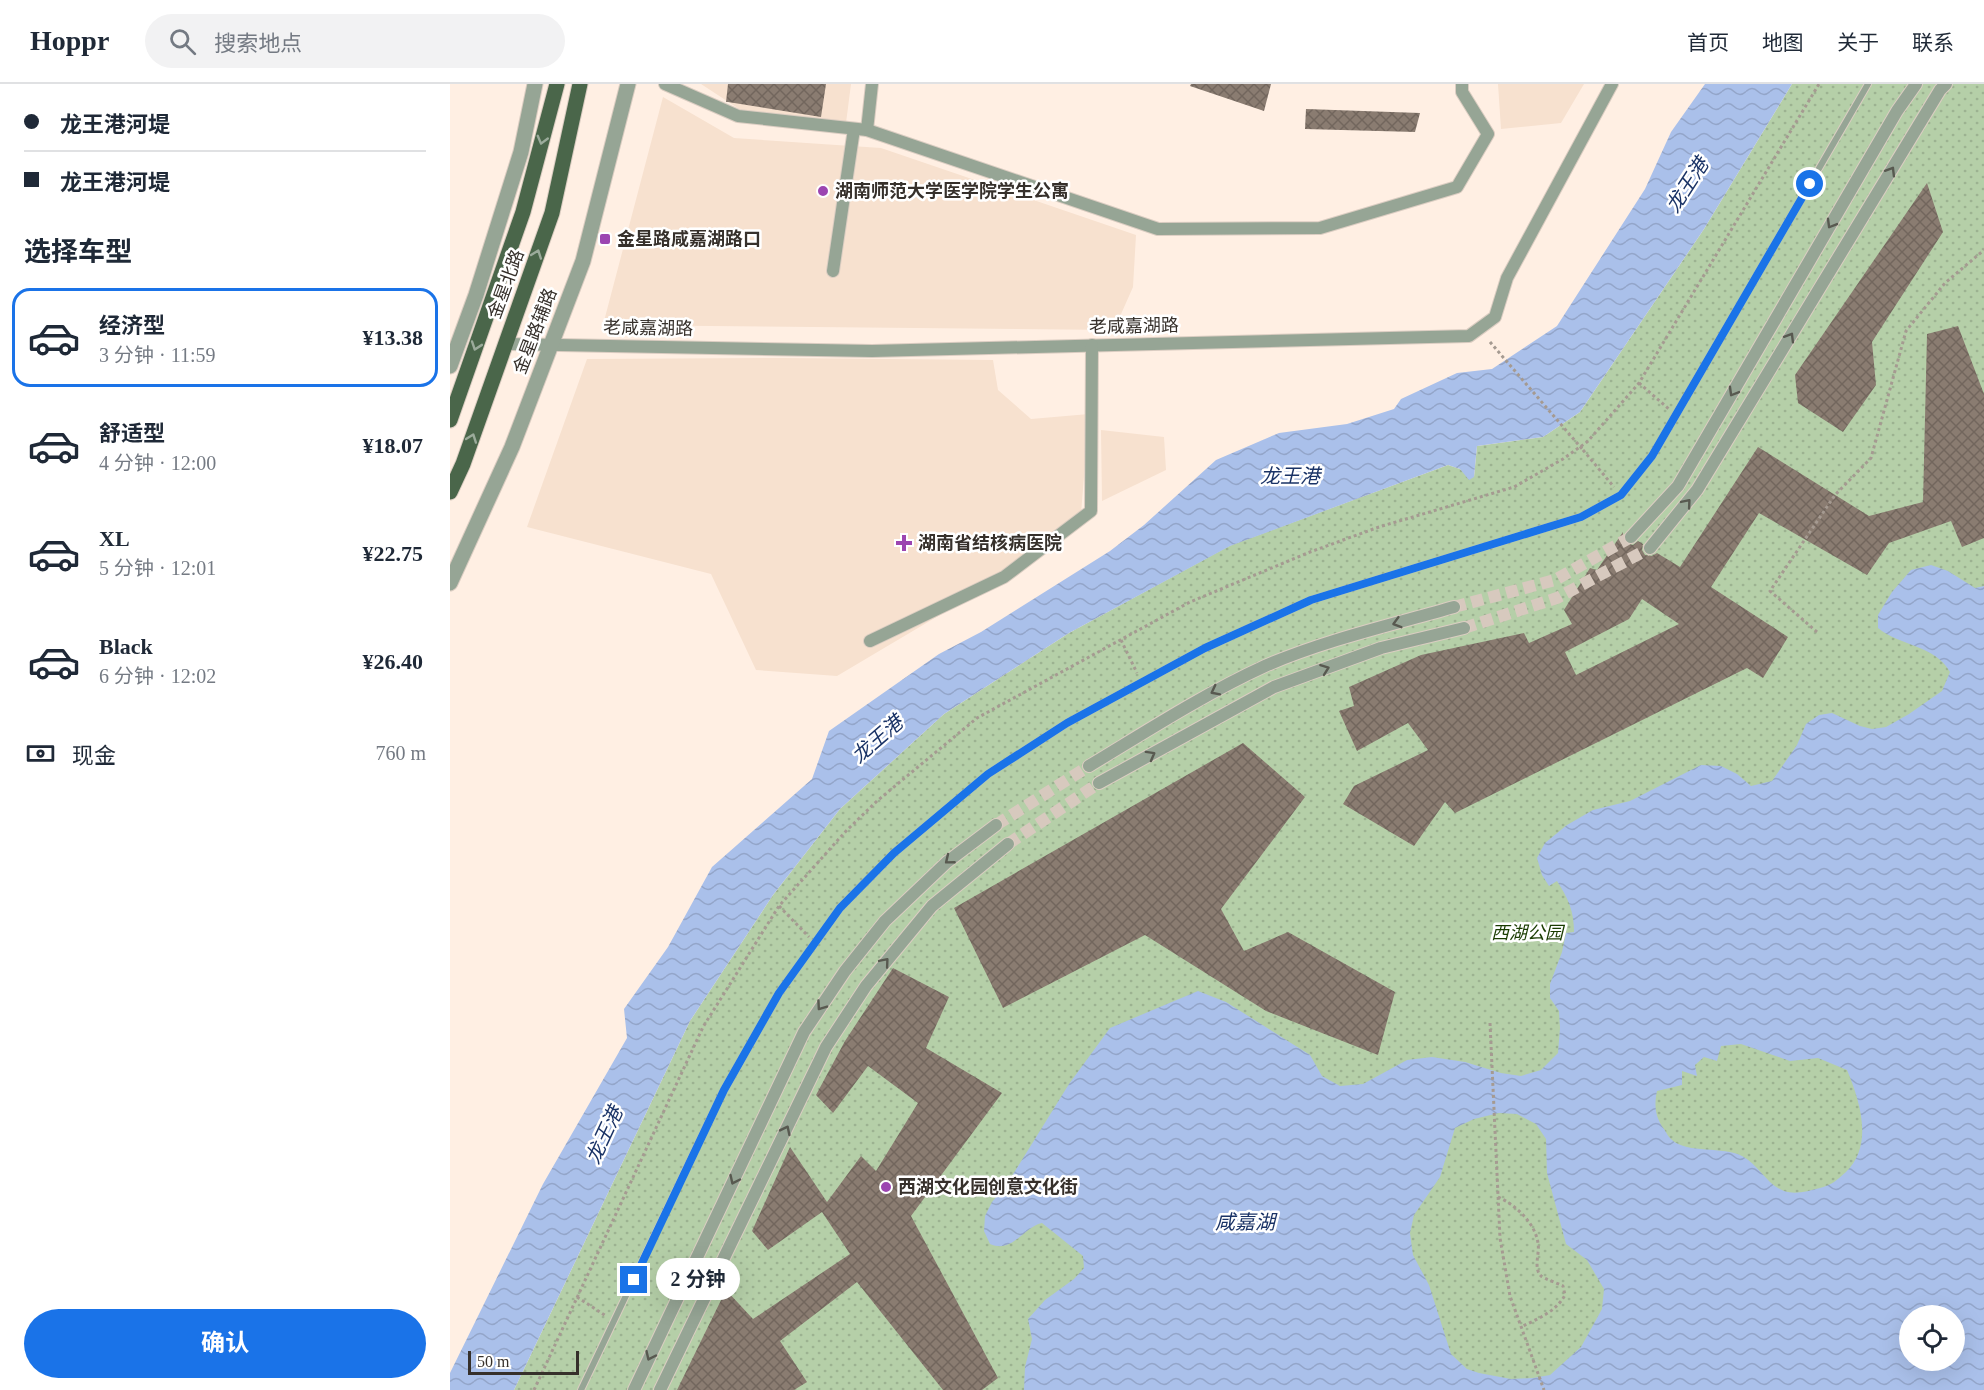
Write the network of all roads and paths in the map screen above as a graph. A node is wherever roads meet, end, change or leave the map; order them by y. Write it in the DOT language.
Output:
graph roads {
  1 [pos="535,84"];
  2 [pos="557,84"];
  3 [pos="580,84"];
  4 [pos="628,84"];
  5 [pos="665,84"];
  6 [pos="872,84"];
  7 [pos="1462,84"];
  8 [pos="1612,84"];
  9 [pos="1819,84"];
  10 [pos="1868,84"];
  11 [pos="1916,84"];
  12 [pos="1946,84"];
  13 [pos="861,129"];
  14 [pos="1984,250"];
  15 [pos="833,271"];
  16 [pos="1490,342"];
  17 [pos="505,344"];
  18 [pos="1092,345"];
  19 [pos="450,366"];
  20 [pos="1639,383"];
  21 [pos="455,388"];
  22 [pos="1676,415"];
  23 [pos="450,420"];
  24 [pos="450,492"];
  25 [pos="1621,495"];
  26 [pos="1631,537"];
  27 [pos="1650,548"];
  28 [pos="450,583"];
  29 [pos="1454,607"];
  30 [pos="1464,628"];
  31 [pos="1817,632"];
  32 [pos="870,640"];
  33 [pos="1121,640"];
  34 [pos="1142,682"];
  35 [pos="1089,766"];
  36 [pos="1099,783"];
  37 [pos="996,825"];
  38 [pos="1008,844"];
  39 [pos="779,906"];
  40 [pos="815,943"];
  41 [pos="1490,1023"];
  42 [pos="1498,1197"];
  43 [pos="578,1297"];
  44 [pos="614,1322"];
  45 [pos="1521,1327"];
  46 [pos="534,1390"];
  47 [pos="581,1390"];
  48 [pos="634,1390"];
  49 [pos="660,1390"];
  50 [pos="1544,1390"];
  1 -- 19 [label="street"];
  2 -- 21 [label="main road, 金星北路, one-way"];
  17 -- 3 [label="main road, 金星北路, one-way"];
  4 -- 28 [label="street, 金星路辅路"];
  5 -- 13 [label="street"];
  6 -- 13 [label="street"];
  7 -- 13 [label="street"];
  8 -- 18 [label="street, 老咸嘉湖路"];
  9 -- 20 [label="path"];
  10 -- 22 [label="lane"];
  11 -- 26 [label="street, one-way"];
  27 -- 12 [label="street, one-way"];
  13 -- 15 [label="street"];
  14 -- 31 [label="path"];
  16 -- 25 [label="path, bridge"];
  17 -- 18 [label="street, 老咸嘉湖路"];
  24 -- 17 [label="main road, 金星北路, one-way"];
  18 -- 32 [label="street"];
  20 -- 22 [label="path"];
  20 -- 33 [label="path"];
  21 -- 23 [label="main road, 金星北路"];
  22 -- 25 [label="lane"];
  25 -- 34 [label="lane"];
  29 -- 35 [label="street, one-way"];
  36 -- 30 [label="street, one-way"];
  33 -- 34 [label="path"];
  33 -- 39 [label="path"];
  34 -- 40 [label="lane"];
  37 -- 48 [label="street, one-way"];
  49 -- 38 [label="street, one-way"];
  39 -- 40 [label="path"];
  39 -- 43 [label="path"];
  40 -- 44 [label="lane"];
  41 -- 42 [label="path"];
  42 -- 45 [label="path"];
  42 -- 45 [label="path"];
  43 -- 44 [label="path"];
  43 -- 46 [label="path"];
  44 -- 47 [label="lane"];
  45 -- 50 [label="path"];
}
